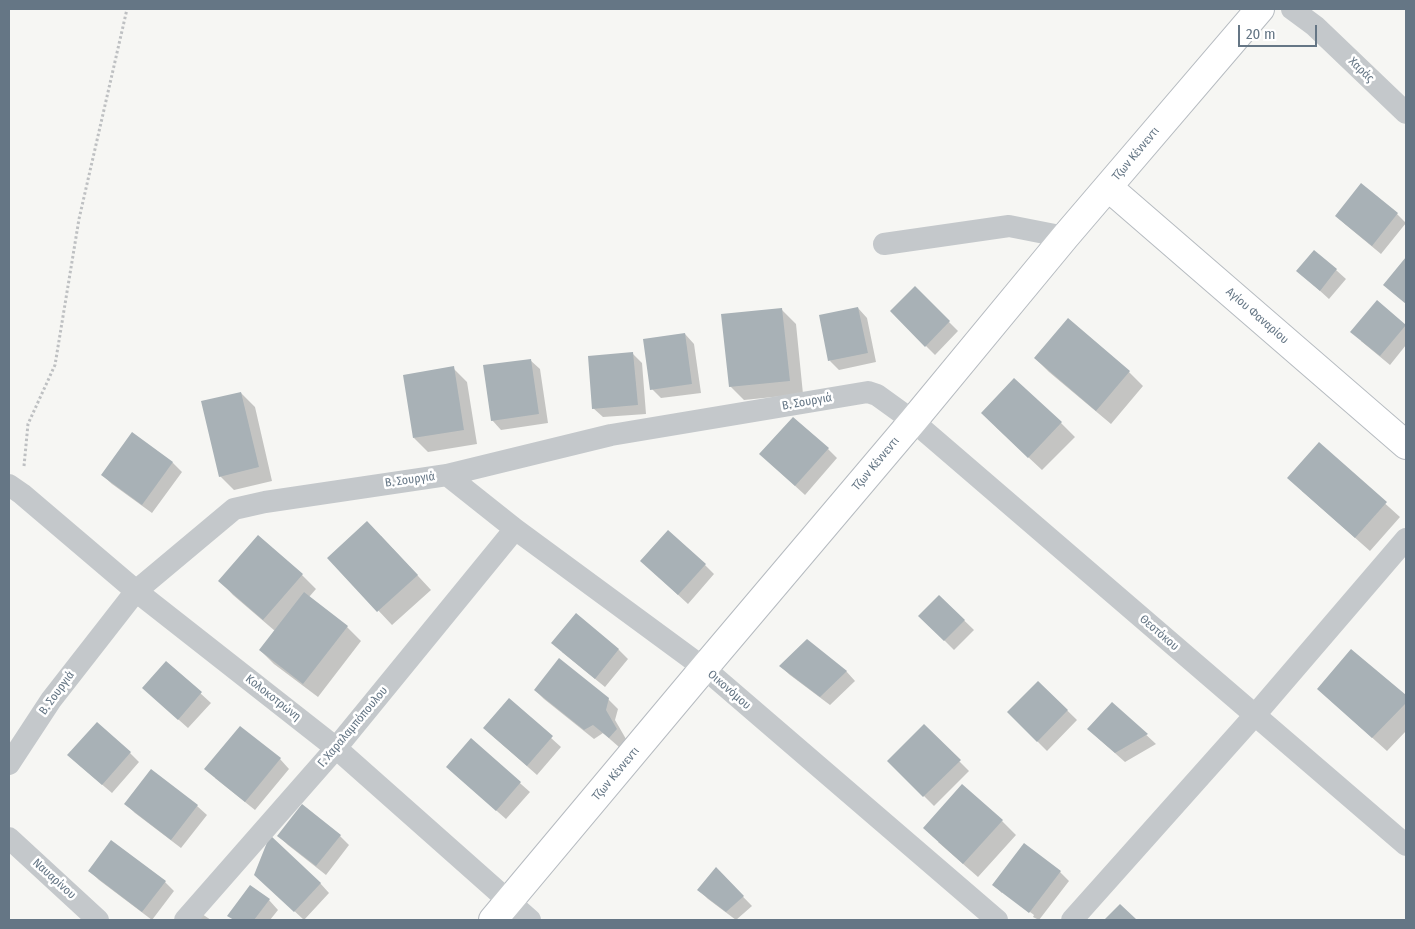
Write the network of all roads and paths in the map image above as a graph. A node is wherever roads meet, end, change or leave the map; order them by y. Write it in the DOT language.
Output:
graph roads {
  1 [pos="127,9"];
  2 [pos="1260,9"];
  3 [pos="1292,9"];
  4 [pos="1406,113"];
  5 [pos="1108,187"];
  6 [pos="1065,237"];
  7 [pos="884,244"];
  8 [pos="913,421"];
  9 [pos="1406,445"];
  10 [pos="447,475"];
  11 [pos="15,490"];
  12 [pos="515,529"];
  13 [pos="1406,539"];
  14 [pos="136,591"];
  15 [pos="704,668"];
  16 [pos="1255,715"];
  17 [pos="336,748"];
  18 [pos="9,764"];
  19 [pos="9,838"];
  20 [pos="1406,845"];
  21 [pos="501,911"];
  22 [pos="98,920"];
  23 [pos="185,920"];
  24 [pos="530,920"];
  25 [pos="997,920"];
  26 [pos="1072,920"];
  1 -- 11 [label="path"];
  2 -- 5 [label="street, Τζων Κέννεντι"];
  3 -- 4 [label="street, Χαράς"];
  5 -- 6 [label="street, Τζων Κέννεντι"];
  5 -- 9 [label="street, Αγίου Φαναρίου"];
  6 -- 7 [label="street"];
  6 -- 8 [label="street, Τζων Κέννεντι"];
  8 -- 10 [label="street, Β. Σουργιά"];
  8 -- 15 [label="street, Τζων Κέννεντι"];
  8 -- 16 [label="street, Θεοτόκου"];
  10 -- 12 [label="street, Οικονόμου"];
  10 -- 14 [label="street, Β. Σουργιά"];
  11 -- 14 [label="street, Κολοκοτρώνη"];
  12 -- 15 [label="street, Οικονόμου"];
  12 -- 17 [label="street, Γ. Χαραλαμπόπουλου"];
  13 -- 16 [label="street"];
  14 -- 17 [label="street, Κολοκοτρώνη"];
  14 -- 18 [label="street, Β. Σουργιά"];
  15 -- 21 [label="street, Τζων Κέννεντι"];
  15 -- 25 [label="street, Οικονόμου"];
  16 -- 20 [label="street, Θεοτόκου"];
  16 -- 26 [label="street"];
  17 -- 21 [label="street, Κολοκοτρώνη"];
  17 -- 23 [label="street, Γ. Χαραλαμπόπουλου"];
  19 -- 22 [label="street, Ναυαρίνου"];
  21 -- 24 [label="street, Κολοκοτρώνη"];
}
